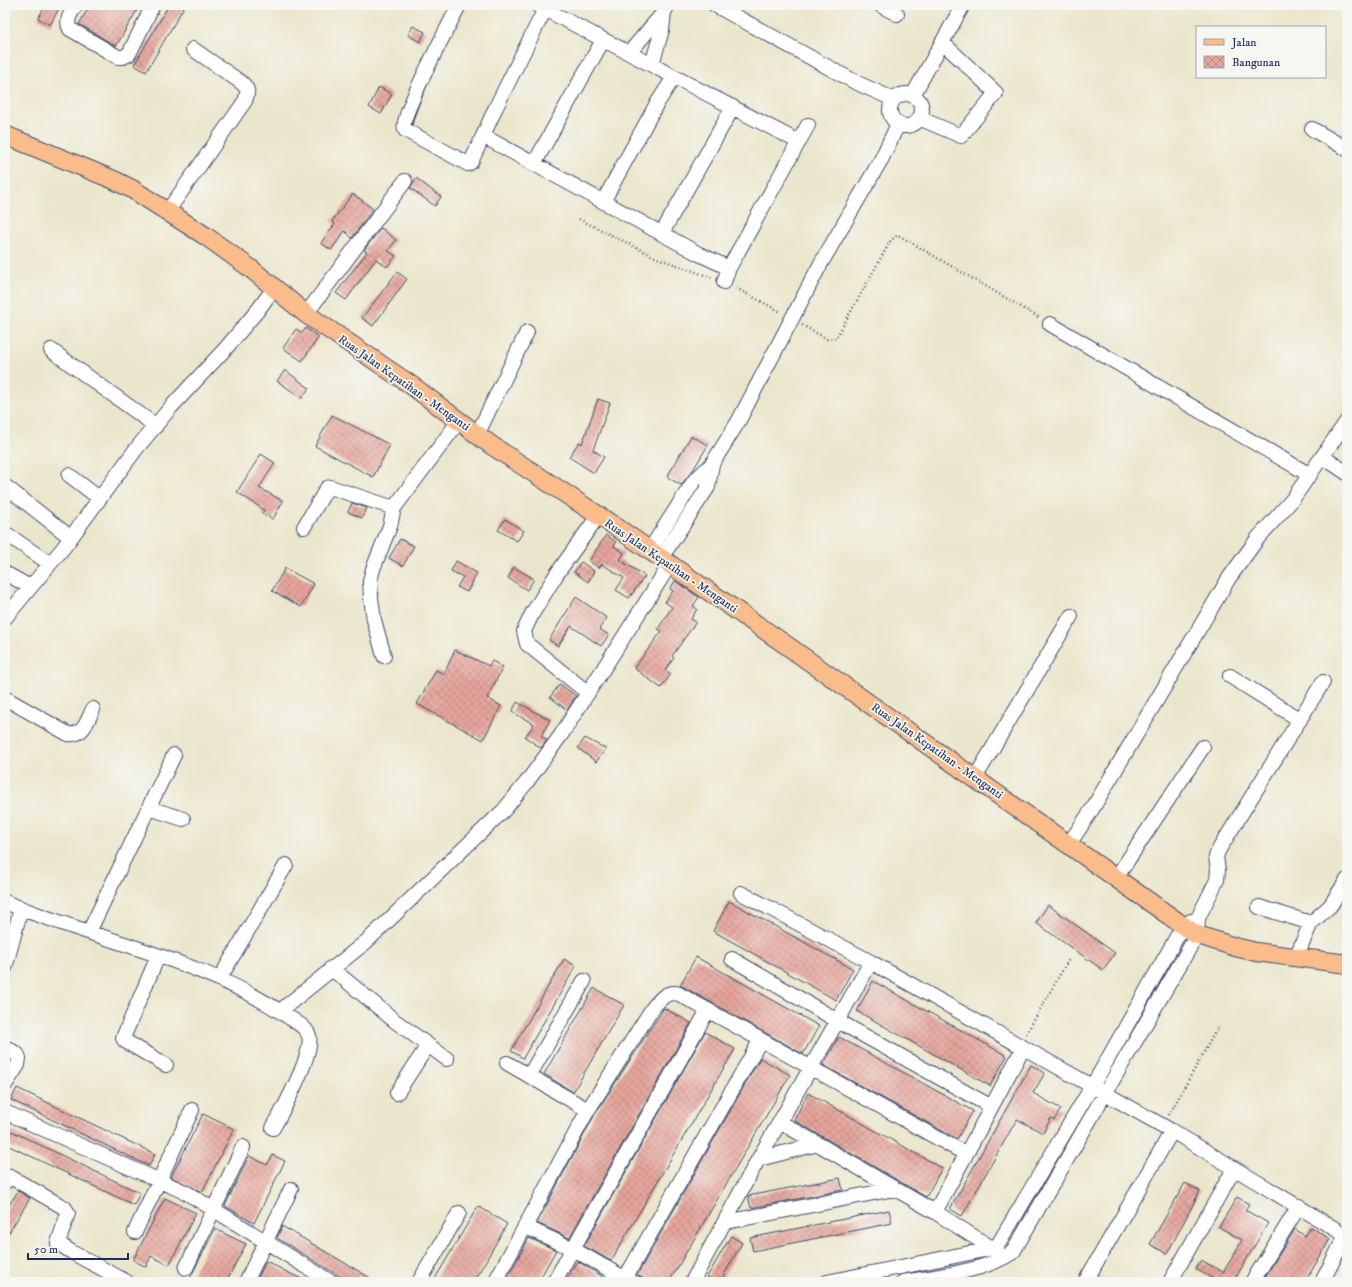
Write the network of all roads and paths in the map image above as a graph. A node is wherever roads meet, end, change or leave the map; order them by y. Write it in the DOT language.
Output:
graph roads {
  1 [pos="76,5"];
  2 [pos="153,5"];
  3 [pos="459,5"];
  4 [pos="715,5"];
  5 [pos="880,5"];
  6 [pos="963,5"];
  7 [pos="541,7"];
  8 [pos="666,9"];
  9 [pos="897,14"];
  10 [pos="603,40"];
  11 [pos="942,42"];
  12 [pos="193,49"];
  13 [pos="629,53"];
  14 [pos="652,64"];
  15 [pos="674,77"];
  16 [pos="913,95"];
  17 [pos="893,98"];
  18 [pos="733,107"];
  19 [pos="919,118"];
  20 [pos="898,124"];
  21 [pos="808,125"];
  22 [pos="1312,129"];
  23 [pos="5,136"];
  24 [pos="483,136"];
  25 [pos="799,142"];
  26 [pos="1347,149"];
  27 [pos="534,164"];
  28 [pos="405,181"];
  29 [pos="604,200"];
  30 [pos="167,212"];
  31 [pos="578,219"];
  32 [pos="662,233"];
  33 [pos="729,268"];
  34 [pos="724,282"];
  35 [pos="274,288"];
  36 [pos="306,314"];
  37 [pos="792,319"];
  38 [pos="1050,324"];
  39 [pos="527,332"];
  40 [pos="51,350"];
  41 [pos="459,421"];
  42 [pos="1347,421"];
  43 [pos="156,426"];
  44 [pos="477,434"];
  45 [pos="1322,457"];
  46 [pos="1347,474"];
  47 [pos="69,475"];
  48 [pos="1310,475"];
  49 [pos="5,486"];
  50 [pos="99,498"];
  51 [pos="394,508"];
  52 [pos="598,516"];
  53 [pos="304,527"];
  54 [pos="5,532"];
  55 [pos="70,537"];
  56 [pos="660,558"];
  57 [pos="49,563"];
  58 [pos="5,573"];
  59 [pos="30,587"];
  60 [pos="1071,616"];
  61 [pos="5,618"];
  62 [pos="384,656"];
  63 [pos="1230,676"];
  64 [pos="1323,682"];
  65 [pos="588,693"];
  66 [pos="5,698"];
  67 [pos="93,709"];
  68 [pos="1300,720"];
  69 [pos="1203,747"];
  70 [pos="174,755"];
  71 [pos="975,778"];
  72 [pos="148,808"];
  73 [pos="183,820"];
  74 [pos="1069,844"];
  75 [pos="286,865"];
  76 [pos="1116,878"];
  77 [pos="1347,880"];
  78 [pos="741,893"];
  79 [pos="5,902"];
  80 [pos="1259,907"];
  81 [pos="21,909"];
  82 [pos="1311,923"];
  83 [pos="1193,926"];
  84 [pos="89,932"];
  85 [pos="158,956"];
  86 [pos="1296,957"];
  87 [pos="732,958"];
  88 [pos="1069,958"];
  89 [pos="871,962"];
  90 [pos="1347,964"];
  91 [pos="5,968"];
  92 [pos="331,968"];
  93 [pos="220,978"];
  94 [pos="584,980"];
  95 [pos="708,1010"];
  96 [pos="280,1012"];
  97 [pos="838,1021"];
  98 [pos="1220,1025"];
  99 [pos="760,1041"];
  100 [pos="1024,1042"];
  101 [pos="428,1045"];
  102 [pos="5,1047"];
  103 [pos="447,1059"];
  104 [pos="507,1063"];
  105 [pos="166,1065"];
  106 [pos="811,1067"];
  107 [pos="529,1076"];
  108 [pos="5,1084"];
  109 [pos="1092,1086"];
  110 [pos="397,1092"];
  111 [pos="1105,1094"];
  112 [pos="990,1106"];
  113 [pos="192,1110"];
  114 [pos="588,1110"];
  115 [pos="5,1112"];
  116 [pos="780,1122"];
  117 [pos="273,1128"];
  118 [pos="1168,1129"];
  119 [pos="818,1144"];
  120 [pos="244,1147"];
  121 [pos="966,1154"];
  122 [pos="759,1159"];
  123 [pos="1234,1169"];
  124 [pos="160,1180"];
  125 [pos="5,1182"];
  126 [pos="894,1188"];
  127 [pos="291,1189"];
  128 [pos="1298,1206"];
  129 [pos="215,1210"];
  130 [pos="935,1212"];
  131 [pos="459,1213"];
  132 [pos="726,1222"];
  133 [pos="526,1227"];
  134 [pos="135,1232"];
  135 [pos="1347,1235"];
  136 [pos="266,1240"];
  137 [pos="994,1248"];
  138 [pos="573,1249"];
  139 [pos="1004,1258"];
  140 [pos="186,1268"];
  141 [pos="626,1281"];
  142 [pos="127,1282"];
  143 [pos="246,1282"];
  144 [pos="331,1282"];
  145 [pos="419,1282"];
  146 [pos="495,1282"];
  147 [pos="554,1282"];
  148 [pos="692,1282"];
  149 [pos="827,1282"];
  150 [pos="903,1282"];
  151 [pos="1085,1282"];
  152 [pos="1170,1282"];
  153 [pos="1252,1282"];
  154 [pos="1322,1282"];
  1 -- 2 [label="street"];
  3 -- 24 [label="street"];
  4 -- 17 [label="street"];
  5 -- 9 [label="street"];
  6 -- 11 [label="street"];
  7 -- 10 [label="street"];
  7 -- 24 [label="street"];
  8 -- 13 [label="street"];
  8 -- 14 [label="street"];
  10 -- 13 [label="street"];
  10 -- 27 [label="street"];
  11 -- 16 [label="street"];
  11 -- 19 [label="street"];
  12 -- 30 [label="street"];
  13 -- 14 [label="street"];
  14 -- 15 [label="street"];
  15 -- 18 [label="street"];
  15 -- 29 [label="street"];
  16 -- 17 [label="street"];
  16 -- 19 [label="street"];
  17 -- 20 [label="street"];
  18 -- 25 [label="street"];
  18 -- 32 [label="street"];
  19 -- 20 [label="street"];
  20 -- 37 [label="street"];
  21 -- 25 [label="street"];
  22 -- 26 [label="street"];
  23 -- 30 [label="main road, Ruas Jalan Kepatihan - Menganti"];
  24 -- 27 [label="street"];
  25 -- 33 [label="street"];
  27 -- 29 [label="street"];
  28 -- 36 [label="street"];
  29 -- 32 [label="street"];
  30 -- 35 [label="main road, Ruas Jalan Kepatihan - Menganti"];
  31 -- 34 [label="path"];
  32 -- 33 [label="street"];
  33 -- 34 [label="street"];
  34 -- 37 [label="path"];
  35 -- 36 [label="main road, Ruas Jalan Kepatihan - Menganti"];
  35 -- 43 [label="street"];
  36 -- 41 [label="main road, Ruas Jalan Kepatihan - Menganti"];
  37 -- 38 [label="path"];
  37 -- 56 [label="street"];
  38 -- 48 [label="street"];
  39 -- 44 [label="street"];
  40 -- 43 [label="street"];
  41 -- 44 [label="main road, Ruas Jalan Kepatihan - Menganti"];
  41 -- 51 [label="street"];
  42 -- 45 [label="street"];
  43 -- 50 [label="street"];
  44 -- 52 [label="main road, Ruas Jalan Kepatihan - Menganti"];
  45 -- 46 [label="street"];
  45 -- 48 [label="street"];
  47 -- 50 [label="street"];
  48 -- 74 [label="street"];
  49 -- 55 [label="street"];
  50 -- 55 [label="street"];
  51 -- 53 [label="street"];
  51 -- 62 [label="street"];
  52 -- 56 [label="main road, Ruas Jalan Kepatihan - Menganti"];
  52 -- 65 [label="street"];
  54 -- 57 [label="street"];
  55 -- 57 [label="street"];
  56 -- 65 [label="street"];
  56 -- 71 [label="main road, Ruas Jalan Kepatihan - Menganti"];
  57 -- 59 [label="street"];
  58 -- 59 [label="street"];
  59 -- 61 [label="street"];
  60 -- 71 [label="street"];
  63 -- 68 [label="street"];
  64 -- 68 [label="street"];
  65 -- 92 [label="street"];
  66 -- 67 [label="street"];
  68 -- 83 [label="street"];
  69 -- 76 [label="street"];
  70 -- 72 [label="street"];
  71 -- 74 [label="main road, Ruas Jalan Kepatihan - Menganti"];
  72 -- 73 [label="street"];
  72 -- 84 [label="street"];
  74 -- 76 [label="main road, Ruas Jalan Kepatihan - Menganti"];
  75 -- 93 [label="street"];
  76 -- 83 [label="main road, Ruas Jalan Kepatihan - Menganti"];
  77 -- 82 [label="street"];
  78 -- 89 [label="street"];
  79 -- 81 [label="street"];
  80 -- 82 [label="street"];
  81 -- 84 [label="street"];
  81 -- 91 [label="street"];
  82 -- 86 [label="street"];
  83 -- 86 [label="main road, Ruas Jalan Kepatihan - Menganti"];
  83 -- 109 [label="street"];
  83 -- 111 [label="street"];
  84 -- 85 [label="street"];
  85 -- 93 [label="street"];
  85 -- 105 [label="street"];
  86 -- 90 [label="main road, Ruas Jalan Kepatihan - Menganti"];
  87 -- 97 [label="street"];
  88 -- 100 [label="path"];
  89 -- 97 [label="street"];
  89 -- 100 [label="street"];
  92 -- 96 [label="street"];
  92 -- 101 [label="street"];
  93 -- 96 [label="street"];
  94 -- 107 [label="street"];
  95 -- 99 [label="street"];
  95 -- 114 [label="street"];
  95 -- 138 [label="street"];
  96 -- 117 [label="street"];
  97 -- 106 [label="street"];
  97 -- 112 [label="street"];
  98 -- 118 [label="path"];
  99 -- 106 [label="street"];
  99 -- 141 [label="street"];
  100 -- 109 [label="street"];
  100 -- 112 [label="street"];
  101 -- 103 [label="street"];
  101 -- 110 [label="street"];
  102 -- 108 [label="street"];
  104 -- 107 [label="street"];
  106 -- 116 [label="street"];
  106 -- 121 [label="street"];
  107 -- 114 [label="street"];
  109 -- 111 [label="street"];
  109 -- 137 [label="street"];
  111 -- 118 [label="street"];
  111 -- 139 [label="street"];
  112 -- 121 [label="street"];
  113 -- 124 [label="street"];
  114 -- 133 [label="street"];
  115 -- 124 [label="street"];
  116 -- 119 [label="street"];
  116 -- 122 [label="street"];
  118 -- 123 [label="street"];
  118 -- 151 [label="street"];
  119 -- 122 [label="street"];
  119 -- 126 [label="street"];
  120 -- 129 [label="street"];
  121 -- 130 [label="street"];
  122 -- 132 [label="street"];
  123 -- 128 [label="street"];
  123 -- 152 [label="street"];
  124 -- 129 [label="street"];
  124 -- 134 [label="street"];
  125 -- 142 [label="street"];
  126 -- 130 [label="street"];
  126 -- 132 [label="street"];
  127 -- 136 [label="street"];
  128 -- 135 [label="street"];
  128 -- 153 [label="street"];
  129 -- 136 [label="street"];
  129 -- 140 [label="street"];
  130 -- 137 [label="street"];
  131 -- 145 [label="street"];
  132 -- 148 [label="street"];
  133 -- 138 [label="street"];
  133 -- 146 [label="street"];
  135 -- 154 [label="street"];
  136 -- 143 [label="street"];
  136 -- 144 [label="street"];
  137 -- 139 [label="street"];
  137 -- 149 [label="street"];
  138 -- 141 [label="street"];
  138 -- 147 [label="street"];
  139 -- 150 [label="street"];
}
